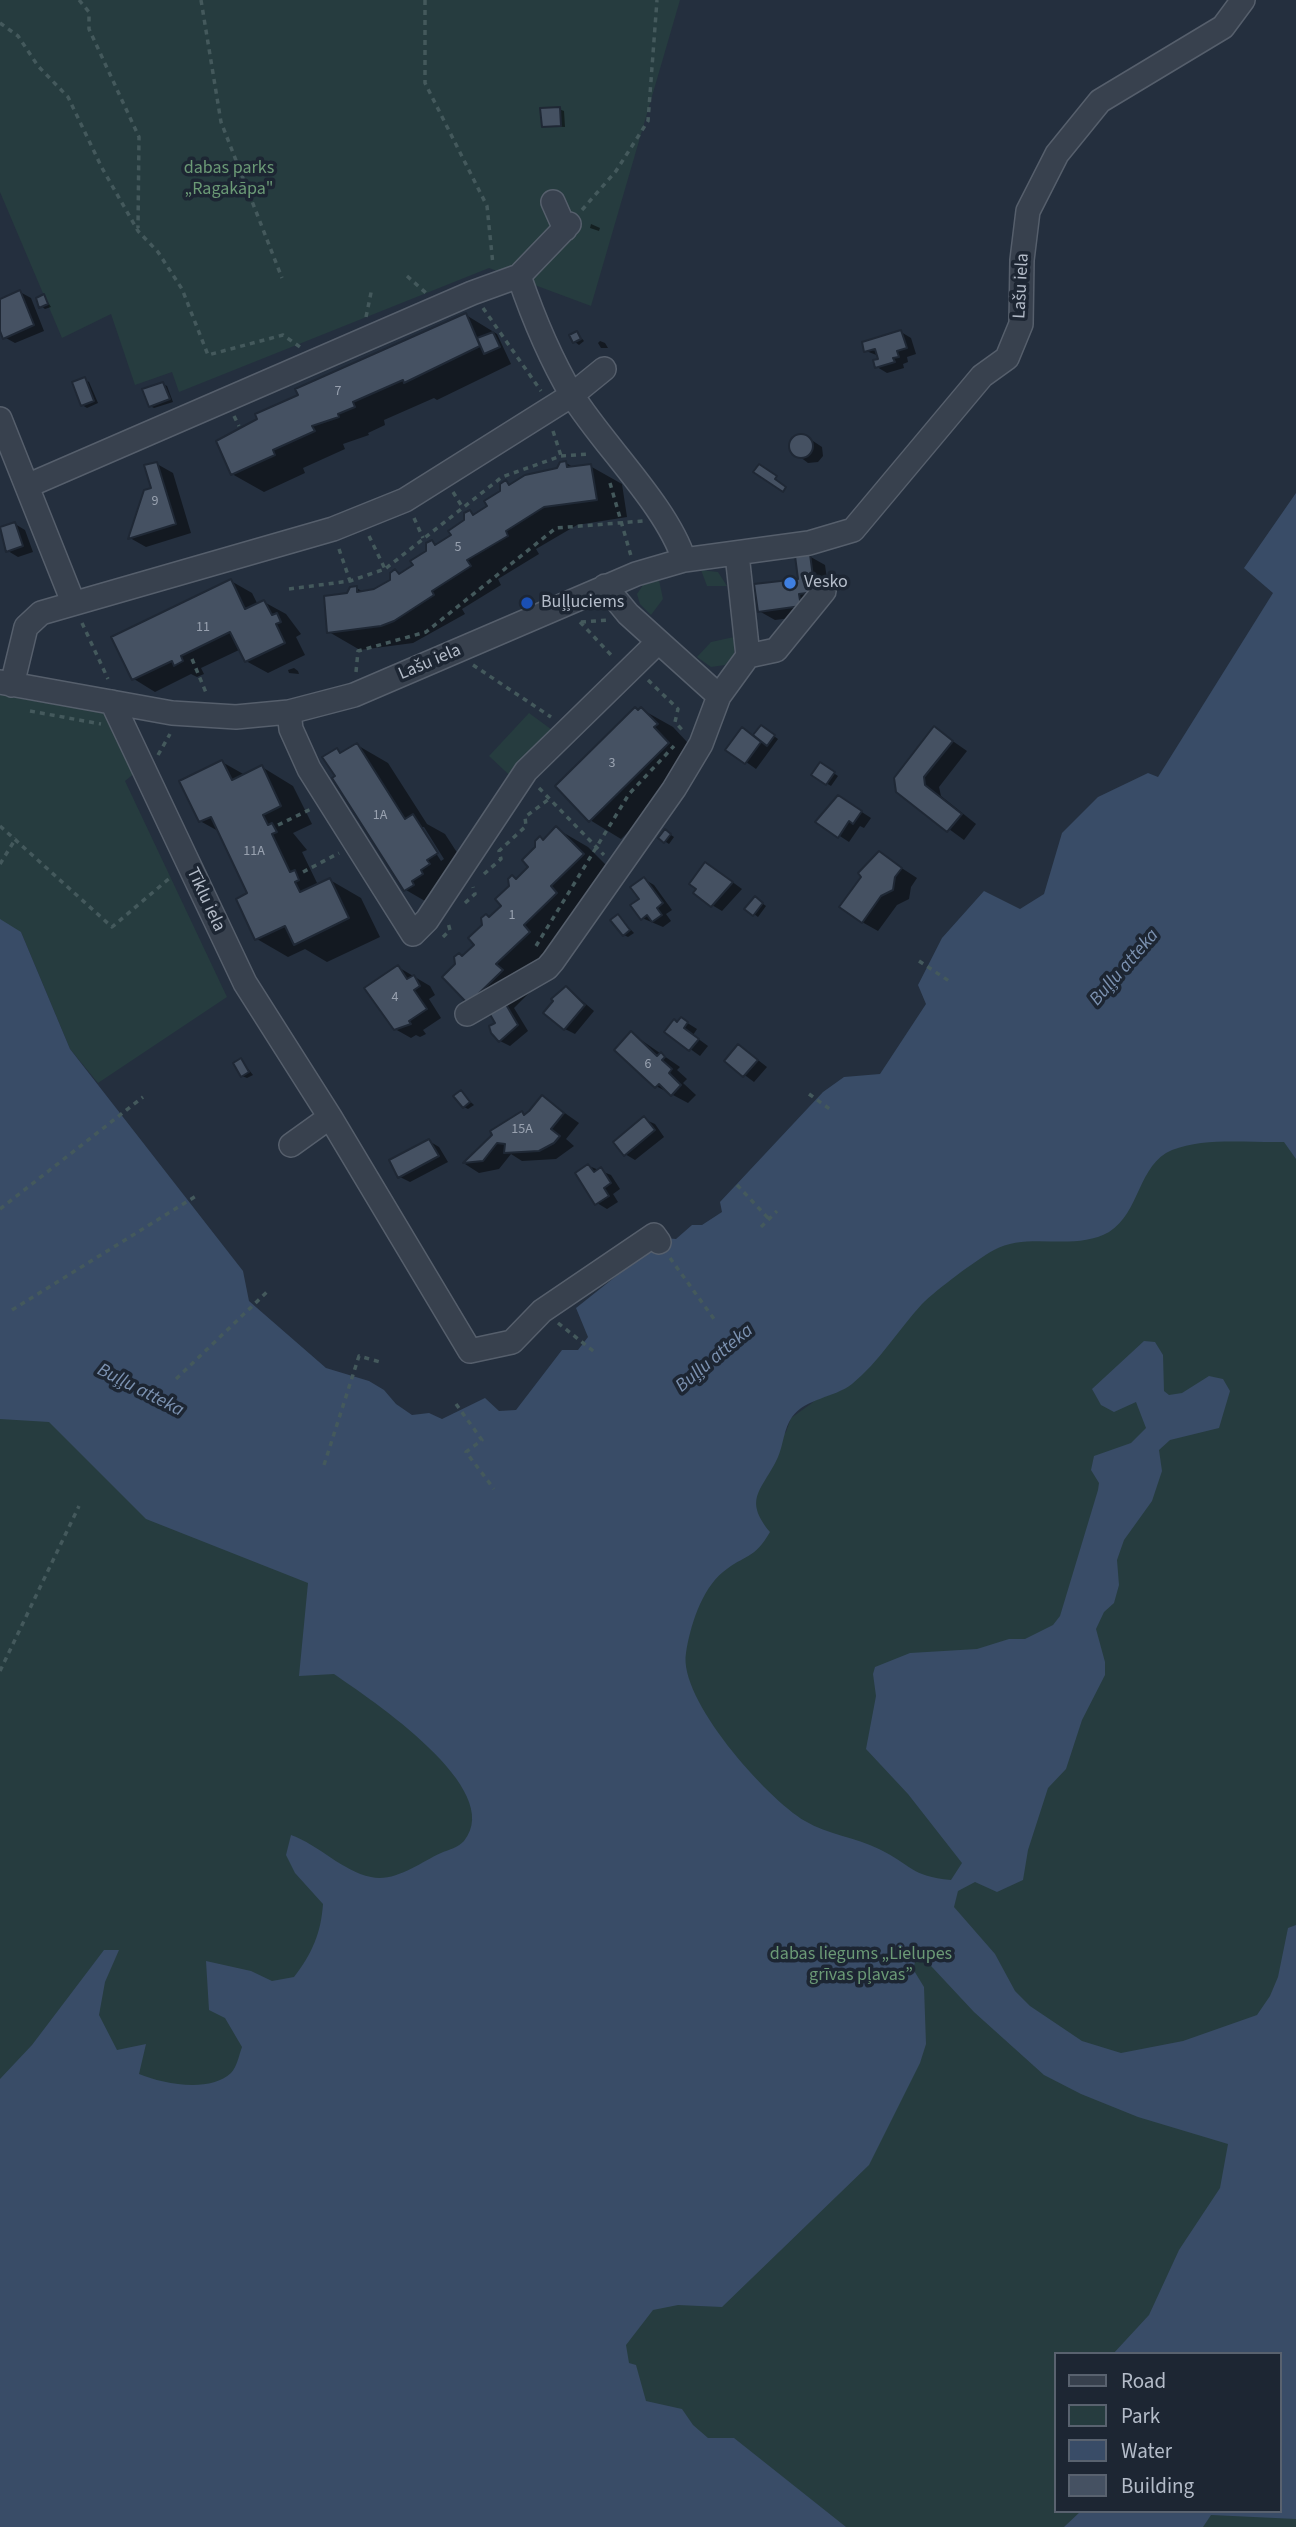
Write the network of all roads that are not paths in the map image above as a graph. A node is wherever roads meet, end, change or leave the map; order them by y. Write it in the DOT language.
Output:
graph roads {
  1 [pos="1243,0"];
  2 [pos="553,202"];
  3 [pos="519,276"];
  4 [pos="604,369"];
  5 [pos="572,395"];
  6 [pos="0,419"];
  7 [pos="27,486"];
  8 [pos="737,554"];
  9 [pos="684,560"];
  10 [pos="605,586"];
  11 [pos="824,591"];
  12 [pos="73,602"];
  13 [pos="658,642"];
  14 [pos="748,656"];
  15 [pos="6,683"];
  16 [pos="117,692"];
  17 [pos="719,696"];
  18 [pos="289,712"];
  19 [pos="467,1014"];
  20 [pos="330,1117"];
  21 [pos="291,1145"];
  22 [pos="659,1242"];
  1 -- 8 [label="street, Lašu iela"];
  2 -- 3 [label="street"];
  3 -- 5 [label="street"];
  3 -- 7 [label="street"];
  4 -- 5 [label="street"];
  5 -- 9 [label="street"];
  5 -- 12 [label="street"];
  6 -- 7 [label="street"];
  7 -- 12 [label="street"];
  8 -- 9 [label="street, Lašu iela"];
  8 -- 14 [label="street"];
  9 -- 10 [label="street, Lašu iela"];
  10 -- 13 [label="street"];
  10 -- 18 [label="street, Lašu iela"];
  11 -- 14 [label="street"];
  12 -- 15 [label="street"];
  13 -- 17 [label="street"];
  13 -- 18 [label="street"];
  14 -- 17 [label="street"];
  15 -- 16 [label="street, Lašu iela"];
  16 -- 18 [label="street, Lašu iela"];
  16 -- 20 [label="street, Tīklu iela"];
  17 -- 19 [label="street"];
  20 -- 21 [label="street"];
  20 -- 22 [label="street, Tīklu iela"];
}
